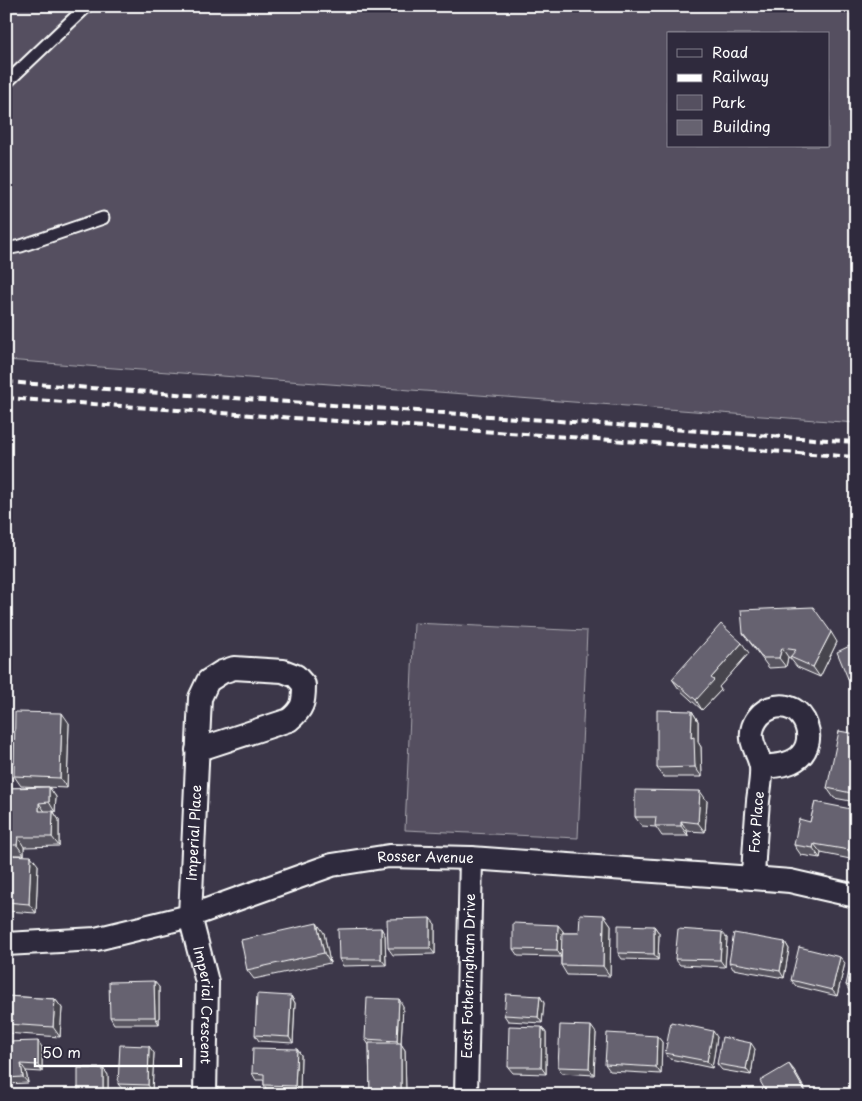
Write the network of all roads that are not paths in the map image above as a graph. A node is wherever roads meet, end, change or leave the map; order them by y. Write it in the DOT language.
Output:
graph roads {
  1 [pos="87,6"];
  2 [pos="6,83"];
  3 [pos="103,218"];
  4 [pos="6,249"];
  5 [pos="197,750"];
  6 [pos="761,767"];
  7 [pos="471,858"];
  8 [pos="752,878"];
  9 [pos="856,896"];
  10 [pos="190,916"];
  11 [pos="6,944"];
  12 [pos="205,1095"];
  13 [pos="466,1095"];
  1 -- 2 [label="lane"];
  3 -- 4 [label="lane"];
  5 -- 5 [label="street, Imperial Place"];
  5 -- 10 [label="street, Imperial Place"];
  6 -- 8 [label="street, Fox Place"];
  7 -- 8 [label="street, Rosser Avenue"];
  7 -- 10 [label="street, Rosser Avenue"];
  7 -- 13 [label="street, East Fotheringham Drive"];
  8 -- 9 [label="street, Rosser Avenue"];
  10 -- 11 [label="street, Rosser Avenue"];
  10 -- 12 [label="street, Imperial Crescent"];
}
